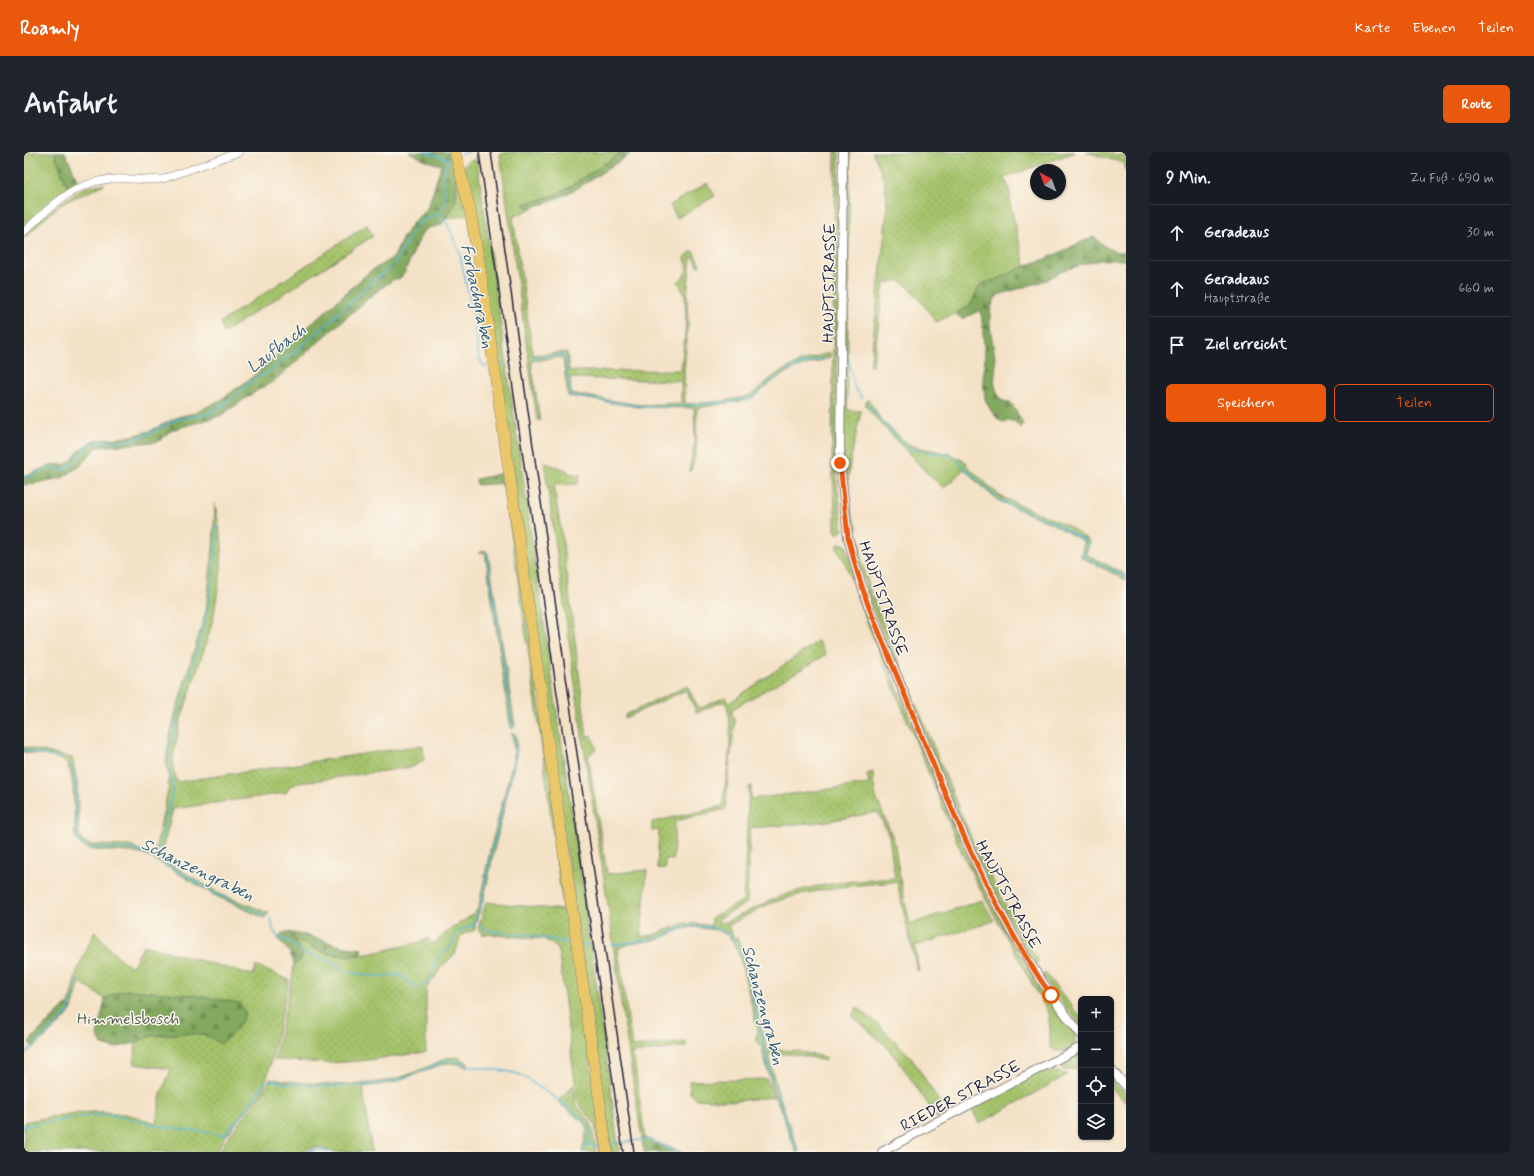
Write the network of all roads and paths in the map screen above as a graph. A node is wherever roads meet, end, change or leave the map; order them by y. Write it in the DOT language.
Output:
graph roads {
  1 [pos="239,152"];
  2 [pos="455,152"];
  3 [pos="843,152"];
  4 [pos="24,232"];
  5 [pos="1080,1032"];
  6 [pos="1078,1048"];
  7 [pos="1114,1072"];
  8 [pos="1126,1086"];
  9 [pos="607,1152"];
  10 [pos="882,1152"];
  1 -- 4 [label="street"];
  2 -- 9 [label="main road"];
  3 -- 5 [label="street, HAUPTSTRASSE"];
  6 -- 10 [label="street, RIEDER STRASSE"];
  7 -- 8 [label="street"];
}
